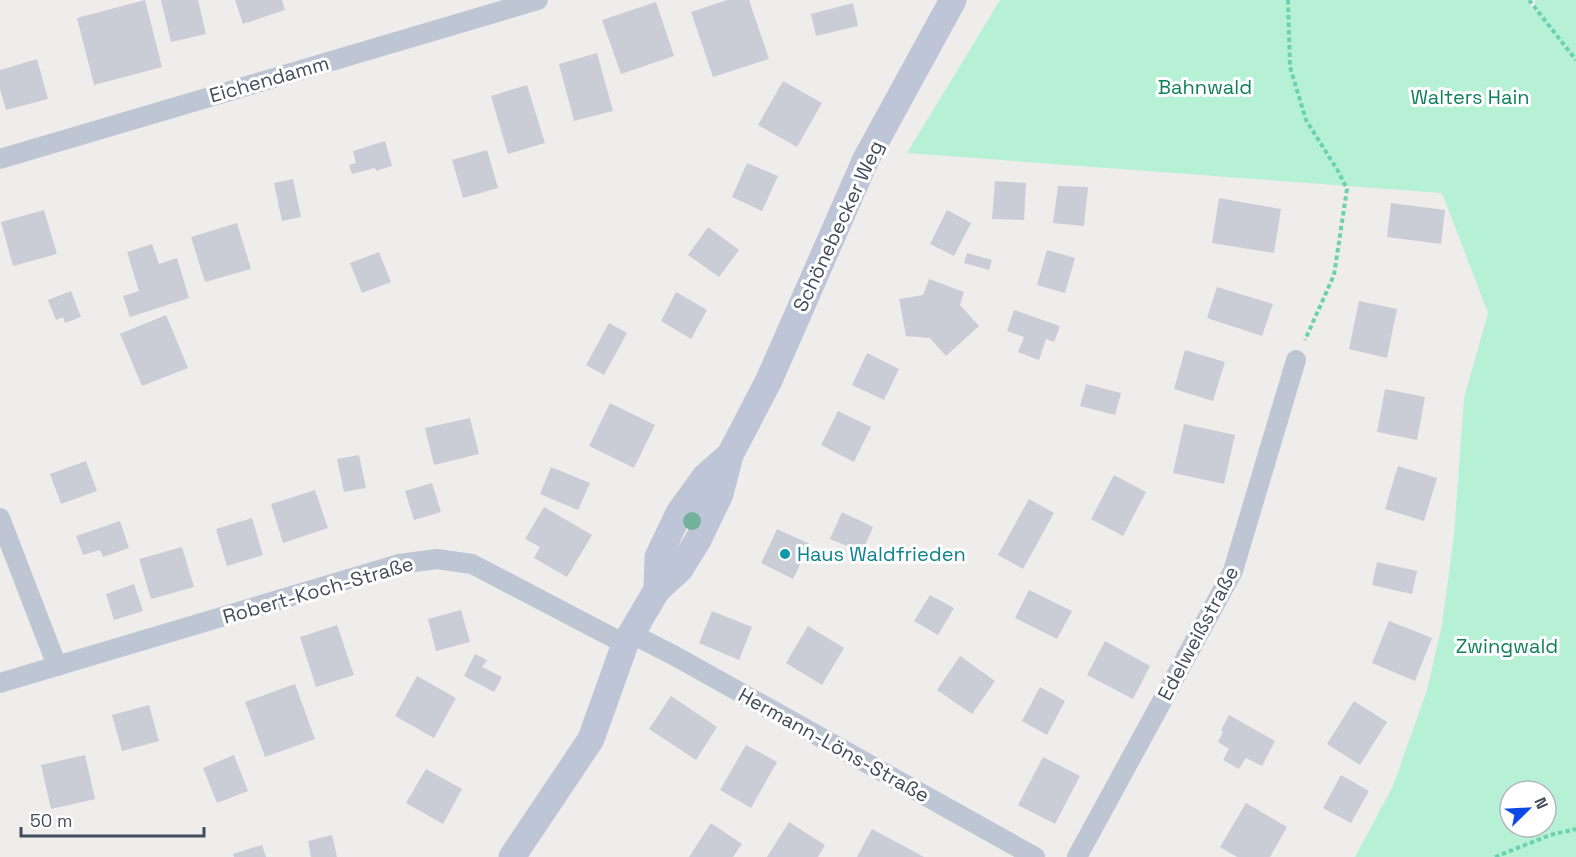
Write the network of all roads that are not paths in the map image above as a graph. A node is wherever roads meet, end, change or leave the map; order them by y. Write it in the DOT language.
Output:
graph roads {
  1 [pos="538,0"];
  2 [pos="953,0"];
  3 [pos="0,159"];
  4 [pos="1296,360"];
  5 [pos="0,518"];
  6 [pos="629,639"];
  7 [pos="57,666"];
  8 [pos="0,683"];
  9 [pos="512,857"];
  10 [pos="1035,857"];
  11 [pos="1077,857"];
  1 -- 3 [label="street, Eichendamm"];
  2 -- 6 [label="street, Schönebecker Weg"];
  4 -- 11 [label="street, Edelweißstraße"];
  5 -- 7 [label="street"];
  6 -- 7 [label="street, Robert-Koch-Straße"];
  6 -- 9 [label="street, Schönebecker Weg"];
  6 -- 10 [label="street, Hermann-Löns-Straße"];
  7 -- 8 [label="street, Robert-Koch-Straße"];
}
